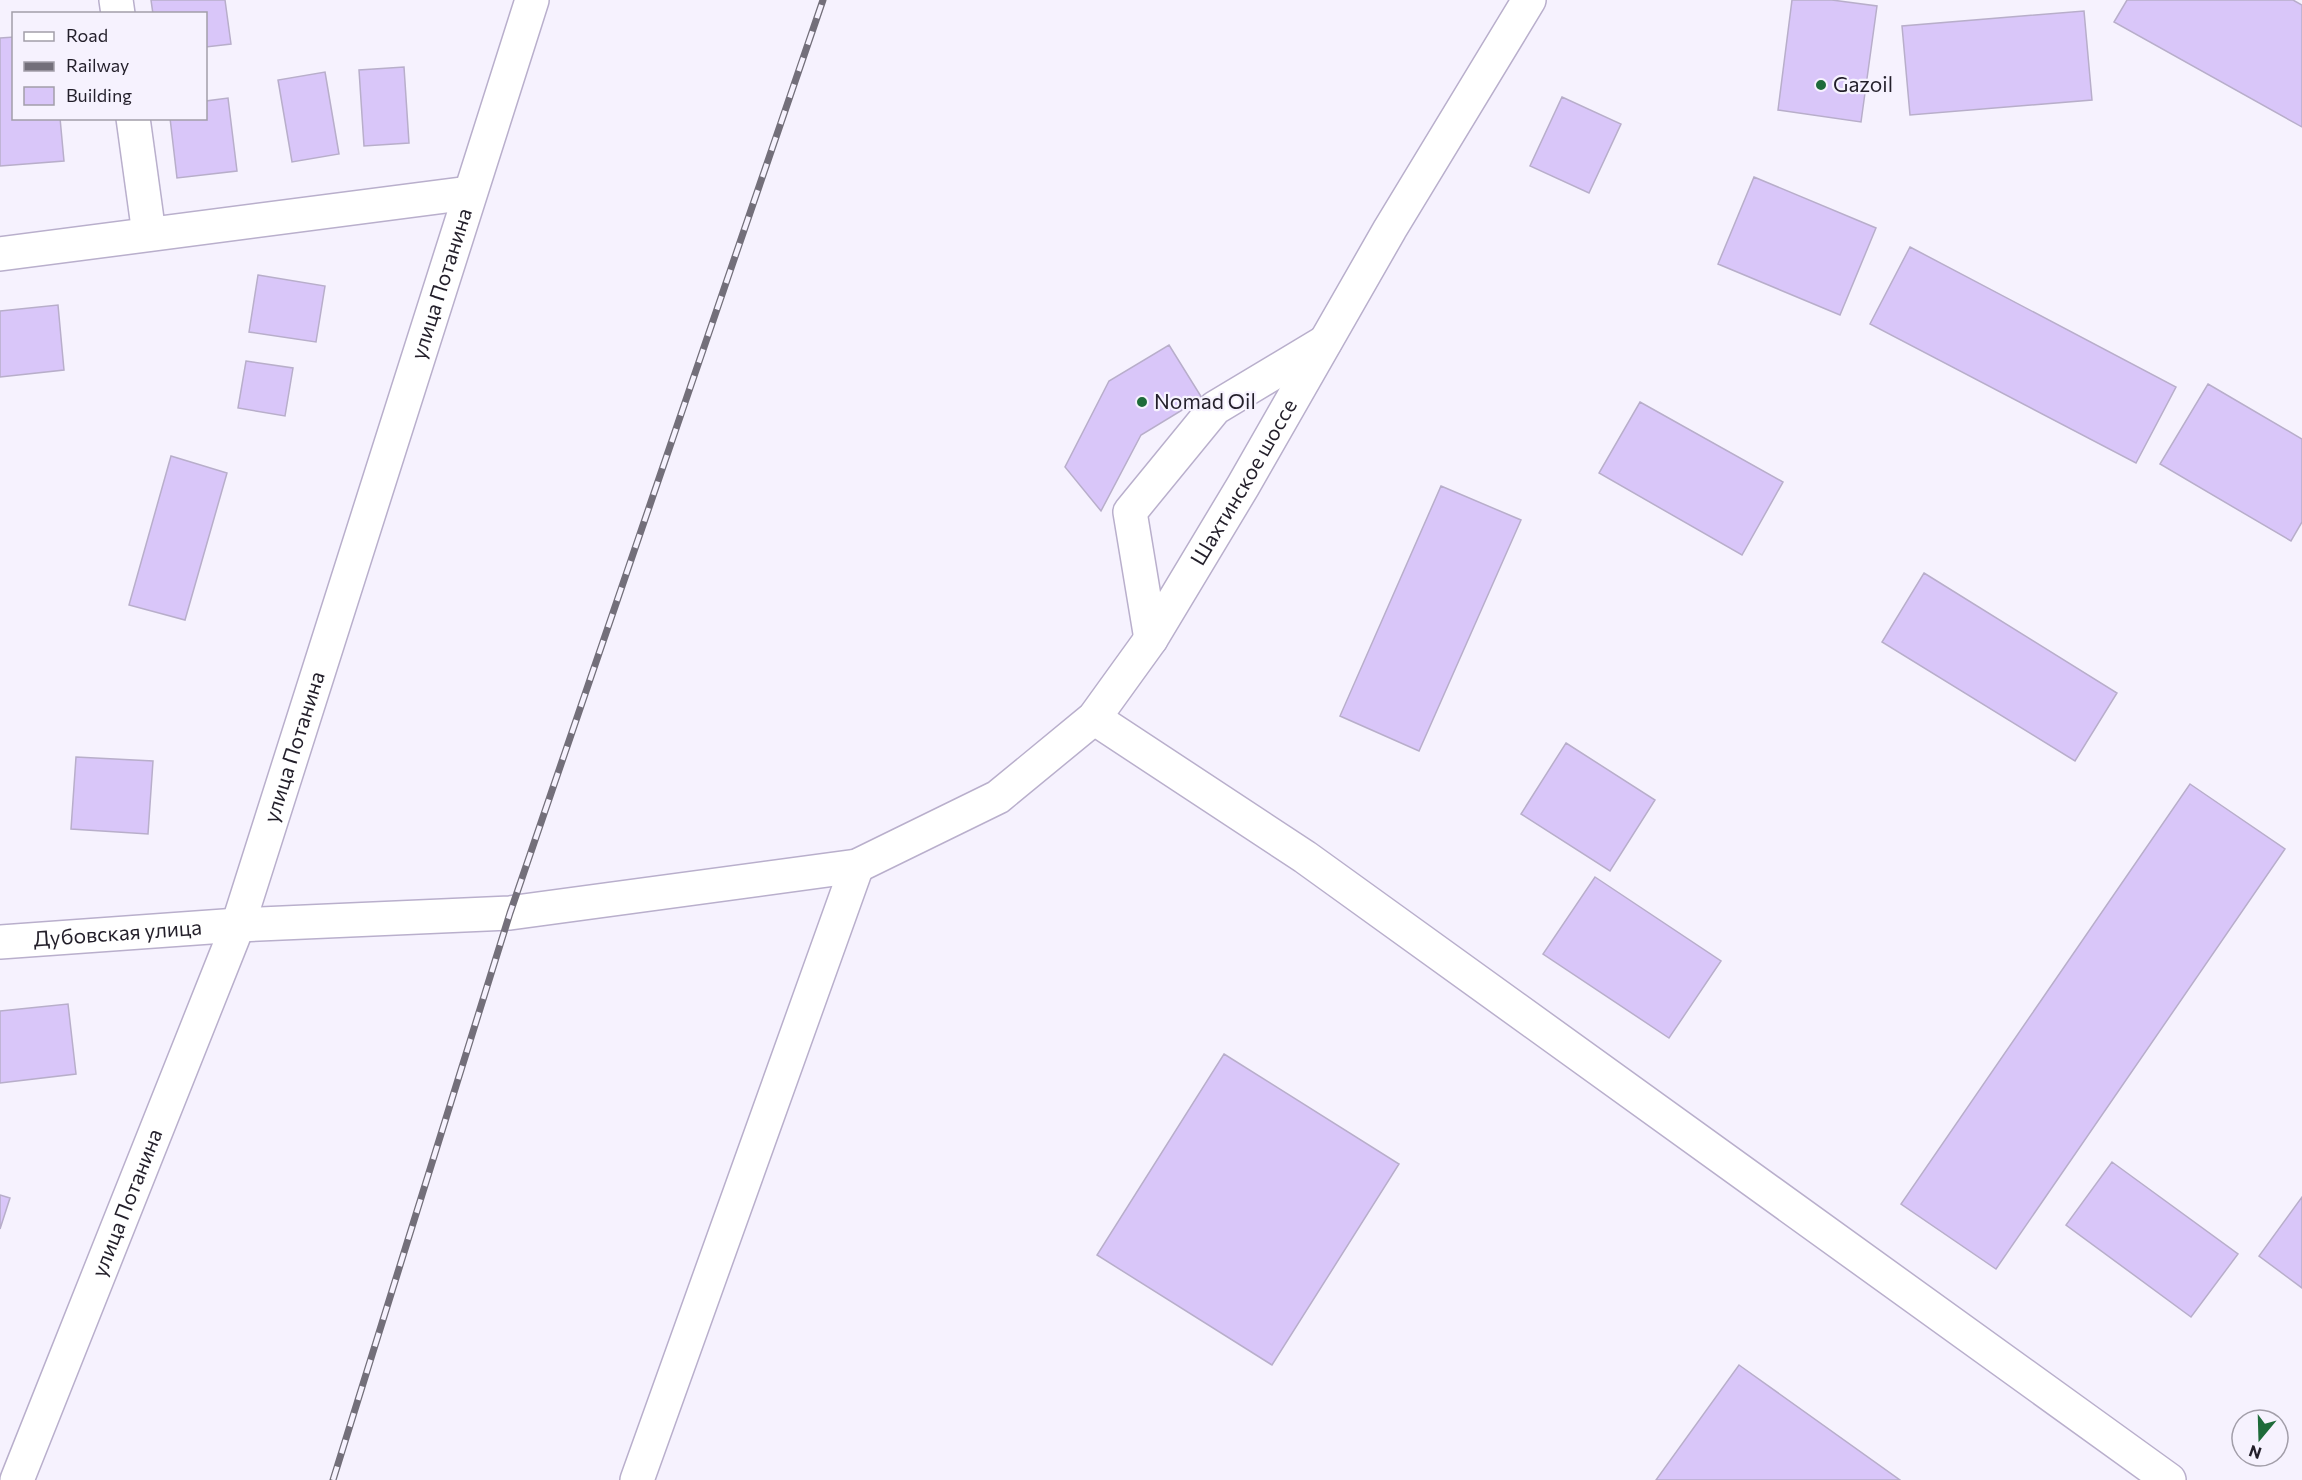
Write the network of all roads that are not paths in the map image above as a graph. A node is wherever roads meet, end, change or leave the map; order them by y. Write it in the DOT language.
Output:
graph roads {
  1 [pos="532,0"];
  2 [pos="1529,0"];
  3 [pos="133,120"];
  4 [pos="469,194"];
  5 [pos="148,234"];
  6 [pos="0,254"];
  7 [pos="1325,342"];
  8 [pos="1151,639"];
  9 [pos="1094,718"];
  10 [pos="857,866"];
  11 [pos="238,925"];
  12 [pos="0,942"];
  13 [pos="17,1480"];
  14 [pos="637,1480"];
  15 [pos="2169,1480"];
  1 -- 4 [label="street, улица Потанина"];
  2 -- 7 [label="street, Шахтинское шоссе"];
  3 -- 5 [label="street"];
  4 -- 5 [label="street"];
  4 -- 11 [label="street, улица Потанина"];
  5 -- 6 [label="street"];
  7 -- 8 [label="street, Шахтинское шоссе"];
  7 -- 8 [label="street"];
  8 -- 9 [label="street, Шахтинское шоссе"];
  9 -- 10 [label="street, Шахтинское шоссе"];
  9 -- 15 [label="street"];
  10 -- 11 [label="street, Дубовская улица"];
  10 -- 14 [label="street"];
  11 -- 12 [label="street, Дубовская улица"];
  11 -- 13 [label="street, улица Потанина"];
}
